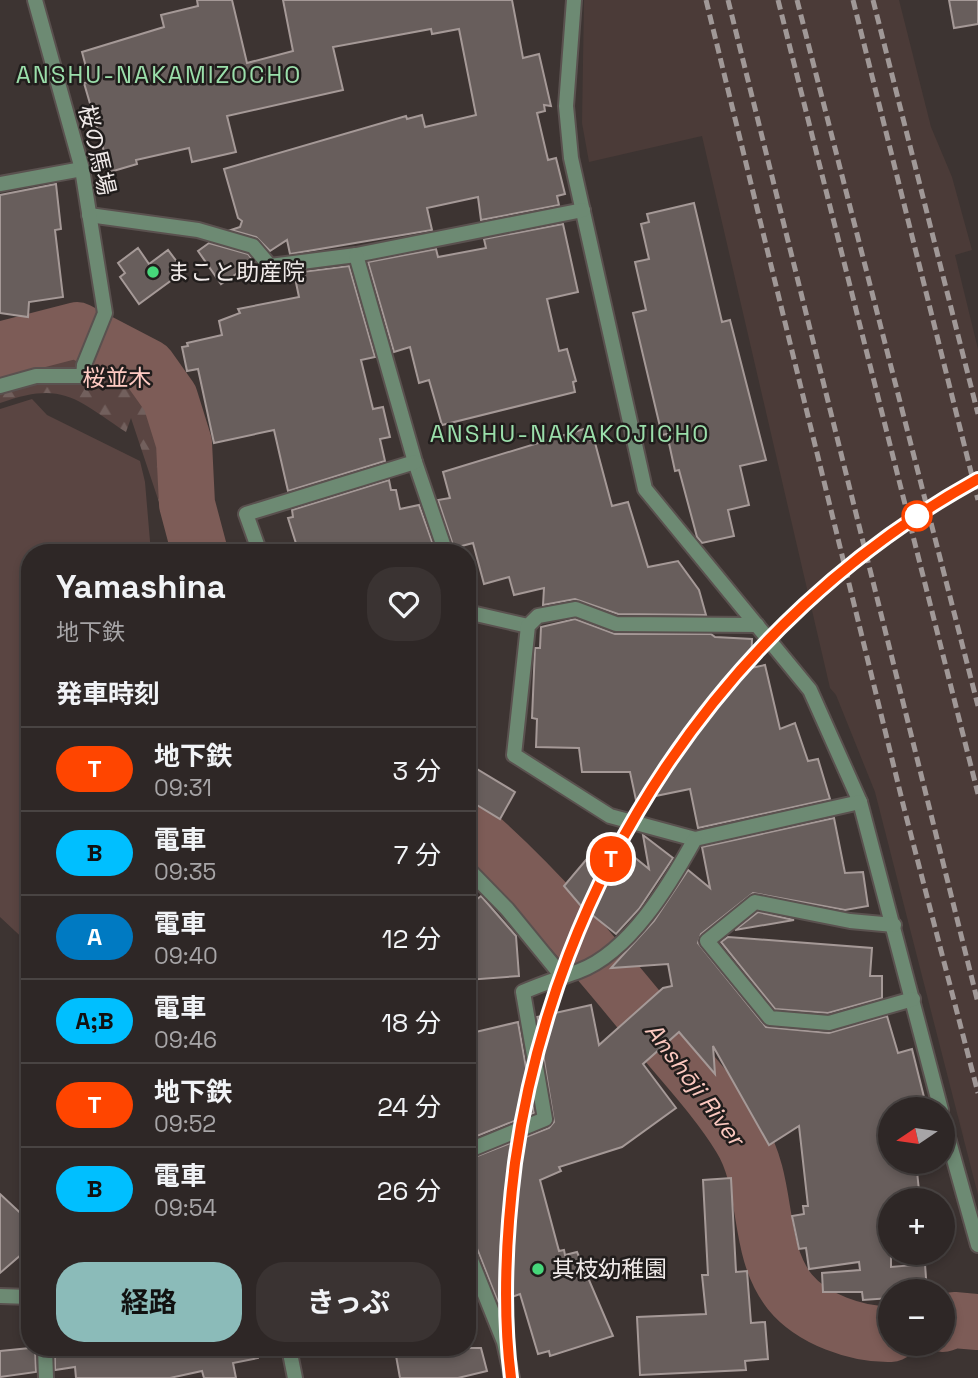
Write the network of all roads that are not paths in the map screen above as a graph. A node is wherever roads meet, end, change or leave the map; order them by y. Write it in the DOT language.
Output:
graph roads {
  1 [pos="35,0"];
  2 [pos="574,0"];
  3 [pos="82,169"];
  4 [pos="0,184"];
  5 [pos="583,210"];
  6 [pos="89,215"];
  7 [pos="356,255"];
  8 [pos="0,386"];
  9 [pos="415,462"];
  10 [pos="257,544"];
  11 [pos="443,544"];
  12 [pos="476,614"];
  13 [pos="757,625"];
  14 [pos="528,626"];
  15 [pos="860,802"];
  16 [pos="695,839"];
  17 [pos="476,877"];
  18 [pos="894,925"];
  19 [pos="561,975"];
  20 [pos="913,999"];
  21 [pos="938,1097"];
  22 [pos="476,1147"];
  23 [pos="956,1166"];
  24 [pos="978,1245"];
  25 [pos="476,1273"];
  26 [pos="0,1296"];
  27 [pos="21,1297"];
  28 [pos="45,1356"];
  29 [pos="291,1356"];
  30 [pos="46,1378"];
  31 [pos="295,1378"];
  32 [pos="512,1378"];
  1 -- 3 [label="street, 桜の馬場"];
  2 -- 5 [label="street"];
  3 -- 4 [label="street"];
  3 -- 6 [label="street, 桜の馬場"];
  5 -- 7 [label="street"];
  5 -- 13 [label="street"];
  6 -- 7 [label="street"];
  6 -- 8 [label="street, 桜の馬場"];
  7 -- 9 [label="street"];
  9 -- 10 [label="street"];
  9 -- 11 [label="street"];
  12 -- 14 [label="street"];
  13 -- 14 [label="street"];
  13 -- 15 [label="street"];
  14 -- 16 [label="street"];
  15 -- 16 [label="street"];
  15 -- 18 [label="street"];
  16 -- 19 [label="street"];
  17 -- 19 [label="street"];
  18 -- 20 [label="street"];
  18 -- 20 [label="street"];
  19 -- 22 [label="street"];
  20 -- 21 [label="street"];
  23 -- 24 [label="street"];
  25 -- 32 [label="street"];
  26 -- 27 [label="street"];
  28 -- 30 [label="street"];
  29 -- 31 [label="street"];
}
